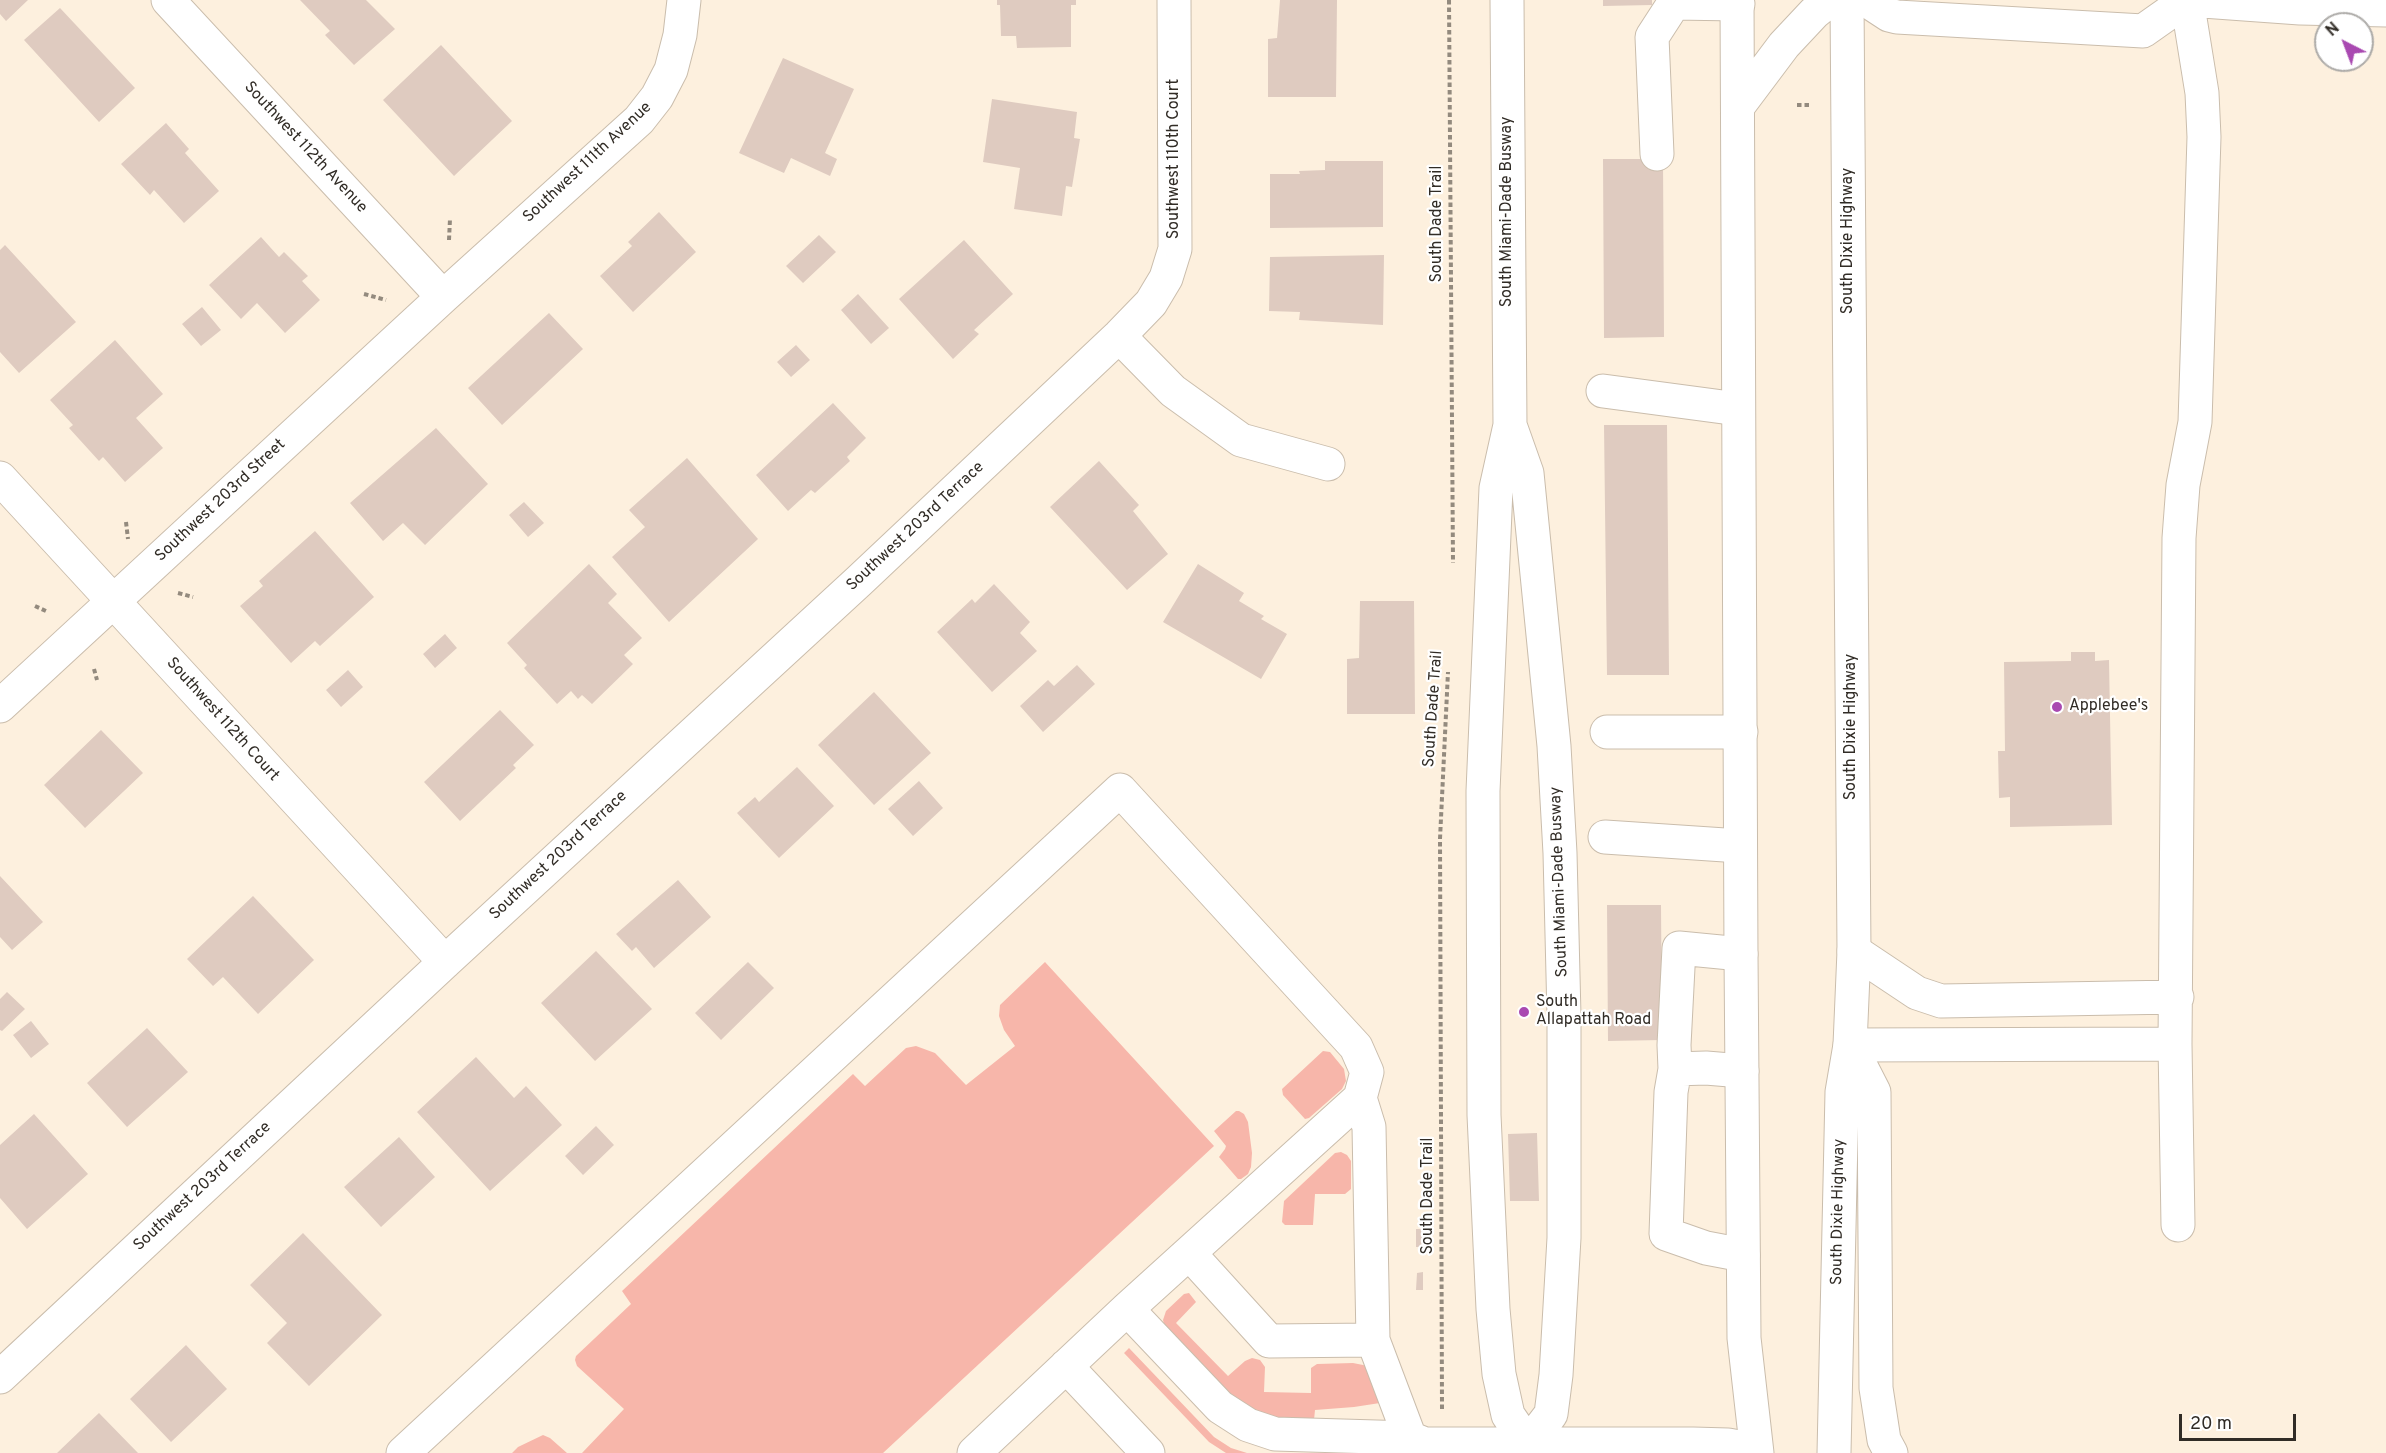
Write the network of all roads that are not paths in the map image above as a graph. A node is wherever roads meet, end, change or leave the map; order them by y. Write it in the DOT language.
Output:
graph roads {
  1 [pos="168,0"];
  2 [pos="684,0"];
  3 [pos="1174,0"];
  4 [pos="1507,0"];
  5 [pos="1830,0"];
  6 [pos="1847,0"];
  7 [pos="1866,0"];
  8 [pos="2188,0"];
  9 [pos="1674,2"];
  10 [pos="1737,2"];
  11 [pos="2386,10"];
  12 [pos="1739,105"];
  13 [pos="1657,154"];
  14 [pos="442,297"];
  15 [pos="1119,336"];
  16 [pos="1603,391"];
  17 [pos="1738,409"];
  18 [pos="1510,425"];
  19 [pos="1328,464"];
  20 [pos="0,478"];
  21 [pos="113,600"];
  22 [pos="0,706"];
  23 [pos="1607,732"];
  24 [pos="1741,732"];
  25 [pos="1605,837"];
  26 [pos="1740,846"];
  27 [pos="1854,951"];
  28 [pos="1741,954"];
  29 [pos="445,962"];
  30 [pos="2177,998"];
  31 [pos="2175,1044"];
  32 [pos="1850,1045"];
  33 [pos="1675,1069"];
  34 [pos="1742,1071"];
  35 [pos="1360,1098"];
  36 [pos="2178,1225"];
  37 [pos="1188,1253"];
  38 [pos="1743,1255"];
  39 [pos="1127,1309"];
  40 [pos="1373,1340"];
  41 [pos="1066,1366"];
  42 [pos="0,1377"];
  43 [pos="1417,1445"];
  44 [pos="1528,1448"];
  45 [pos="1756,1451"];
  46 [pos="403,1453"];
  47 [pos="974,1453"];
  48 [pos="1148,1453"];
  49 [pos="1834,1453"];
  50 [pos="1891,1453"];
  1 -- 14 [label="main road, Southwest 112th Avenue"];
  2 -- 14 [label="main road, Southwest 111th Avenue"];
  3 -- 15 [label="main road, Southwest 110th Court"];
  4 -- 18 [label="main road, South Miami-Dade Busway"];
  5 -- 12 [label="main road"];
  6 -- 27 [label="main road, South Dixie Highway"];
  7 -- 8 [label="main road"];
  8 -- 11 [label="main road"];
  8 -- 30 [label="main road"];
  9 -- 10 [label="main road"];
  9 -- 13 [label="main road"];
  10 -- 12 [label="main road"];
  12 -- 17 [label="main road"];
  14 -- 21 [label="main road, Southwest 203rd Street"];
  15 -- 19 [label="main road"];
  15 -- 29 [label="main road, Southwest 203rd Terrace"];
  16 -- 17 [label="main road"];
  17 -- 24 [label="main road"];
  18 -- 44 [label="main road, South Miami-Dade Busway"];
  18 -- 44 [label="main road, South Miami-Dade Busway"];
  20 -- 21 [label="main road, Southwest 112th Court"];
  21 -- 22 [label="main road, Southwest 203rd Street"];
  21 -- 29 [label="main road, Southwest 112th Court"];
  23 -- 24 [label="main road"];
  24 -- 26 [label="main road"];
  25 -- 26 [label="main road"];
  26 -- 28 [label="main road"];
  27 -- 30 [label="main road"];
  27 -- 32 [label="main road, South Dixie Highway"];
  28 -- 33 [label="main road"];
  28 -- 34 [label="main road"];
  29 -- 42 [label="main road, Southwest 203rd Terrace"];
  30 -- 31 [label="main road"];
  31 -- 32 [label="main road"];
  31 -- 36 [label="main road"];
  32 -- 49 [label="main road, South Dixie Highway"];
  32 -- 50 [label="main road"];
  33 -- 34 [label="main road"];
  33 -- 38 [label="main road"];
  34 -- 38 [label="main road"];
  35 -- 37 [label="main road"];
  35 -- 40 [label="main road"];
  35 -- 46 [label="main road"];
  37 -- 39 [label="main road"];
  37 -- 40 [label="main road"];
  38 -- 45 [label="main road"];
  39 -- 41 [label="main road"];
  39 -- 43 [label="main road"];
  40 -- 43 [label="main road"];
  41 -- 47 [label="main road"];
  41 -- 48 [label="main road"];
  43 -- 44 [label="main road"];
  44 -- 45 [label="main road"];
}
